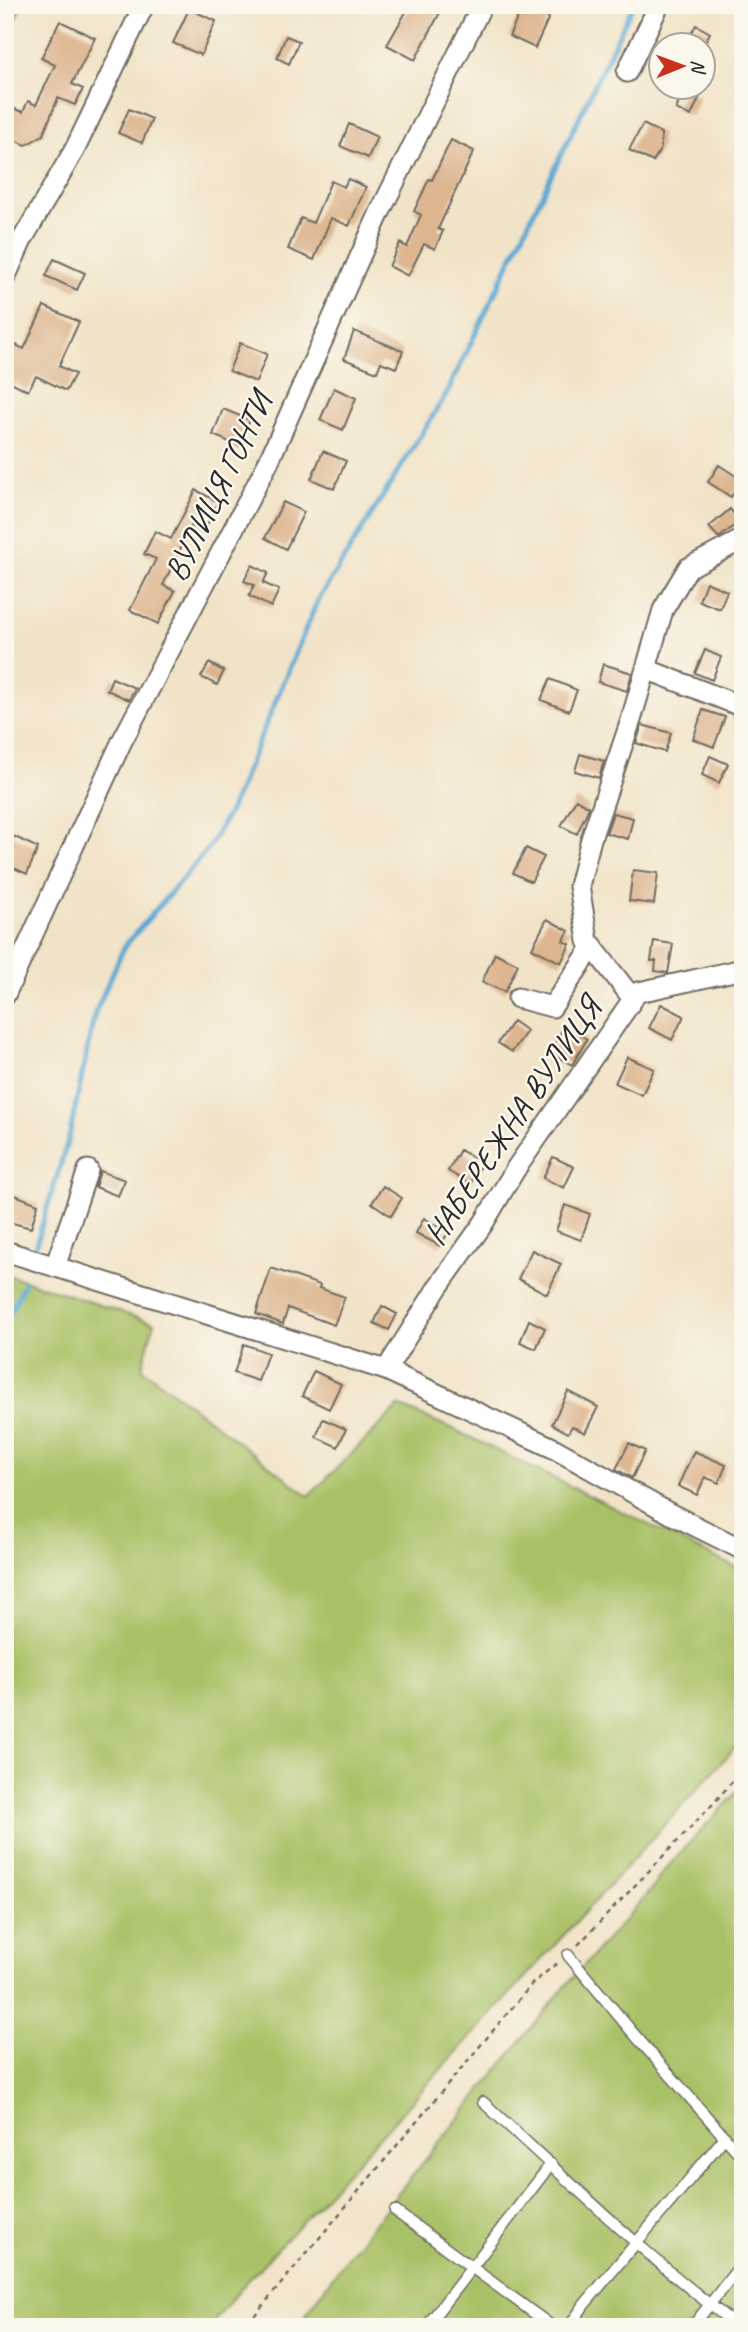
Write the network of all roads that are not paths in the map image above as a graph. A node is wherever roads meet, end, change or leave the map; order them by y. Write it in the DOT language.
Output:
graph roads {
  1 [pos="144,5"];
  2 [pos="482,5"];
  3 [pos="659,5"];
  4 [pos="627,72"];
  5 [pos="5,278"];
  6 [pos="743,540"];
  7 [pos="646,669"];
  8 [pos="743,704"];
  9 [pos="593,946"];
  10 [pos="743,969"];
  11 [pos="630,994"];
  12 [pos="5,995"];
  13 [pos="518,998"];
  14 [pos="88,1170"];
  15 [pos="5,1251"];
  16 [pos="55,1267"];
  17 [pos="386,1370"];
  18 [pos="743,1550"];
  19 [pos="568,1955"];
  20 [pos="482,2102"];
  21 [pos="725,2137"];
  22 [pos="743,2158"];
  23 [pos="551,2164"];
  24 [pos="395,2211"];
  25 [pos="636,2242"];
  26 [pos="743,2262"];
  27 [pos="471,2267"];
  28 [pos="710,2305"];
  29 [pos="426,2327"];
  30 [pos="553,2327"];
  31 [pos="569,2327"];
  32 [pos="692,2327"];
  33 [pos="738,2327"];
  1 -- 5 [label="street"];
  2 -- 12 [label="street, ВУЛИЦЯ ГОНТИ"];
  3 -- 4 [label="street"];
  6 -- 7 [label="street, НАБЕРЕЖНА ВУЛИЦЯ"];
  7 -- 8 [label="street"];
  7 -- 9 [label="street, НАБЕРЕЖНА ВУЛИЦЯ"];
  9 -- 11 [label="street, НАБЕРЕЖНА ВУЛИЦЯ"];
  9 -- 13 [label="street"];
  10 -- 11 [label="street"];
  11 -- 17 [label="street, НАБЕРЕЖНА ВУЛИЦЯ"];
  14 -- 16 [label="street"];
  15 -- 16 [label="street"];
  16 -- 17 [label="street"];
  17 -- 18 [label="street"];
  19 -- 21 [label="lane"];
  20 -- 23 [label="lane"];
  21 -- 22 [label="lane"];
  21 -- 25 [label="lane"];
  23 -- 25 [label="lane"];
  23 -- 27 [label="lane"];
  24 -- 27 [label="lane"];
  25 -- 28 [label="lane"];
  25 -- 31 [label="lane"];
  26 -- 28 [label="lane"];
  27 -- 29 [label="lane"];
  27 -- 30 [label="lane"];
  28 -- 32 [label="lane"];
  28 -- 33 [label="lane"];
}
